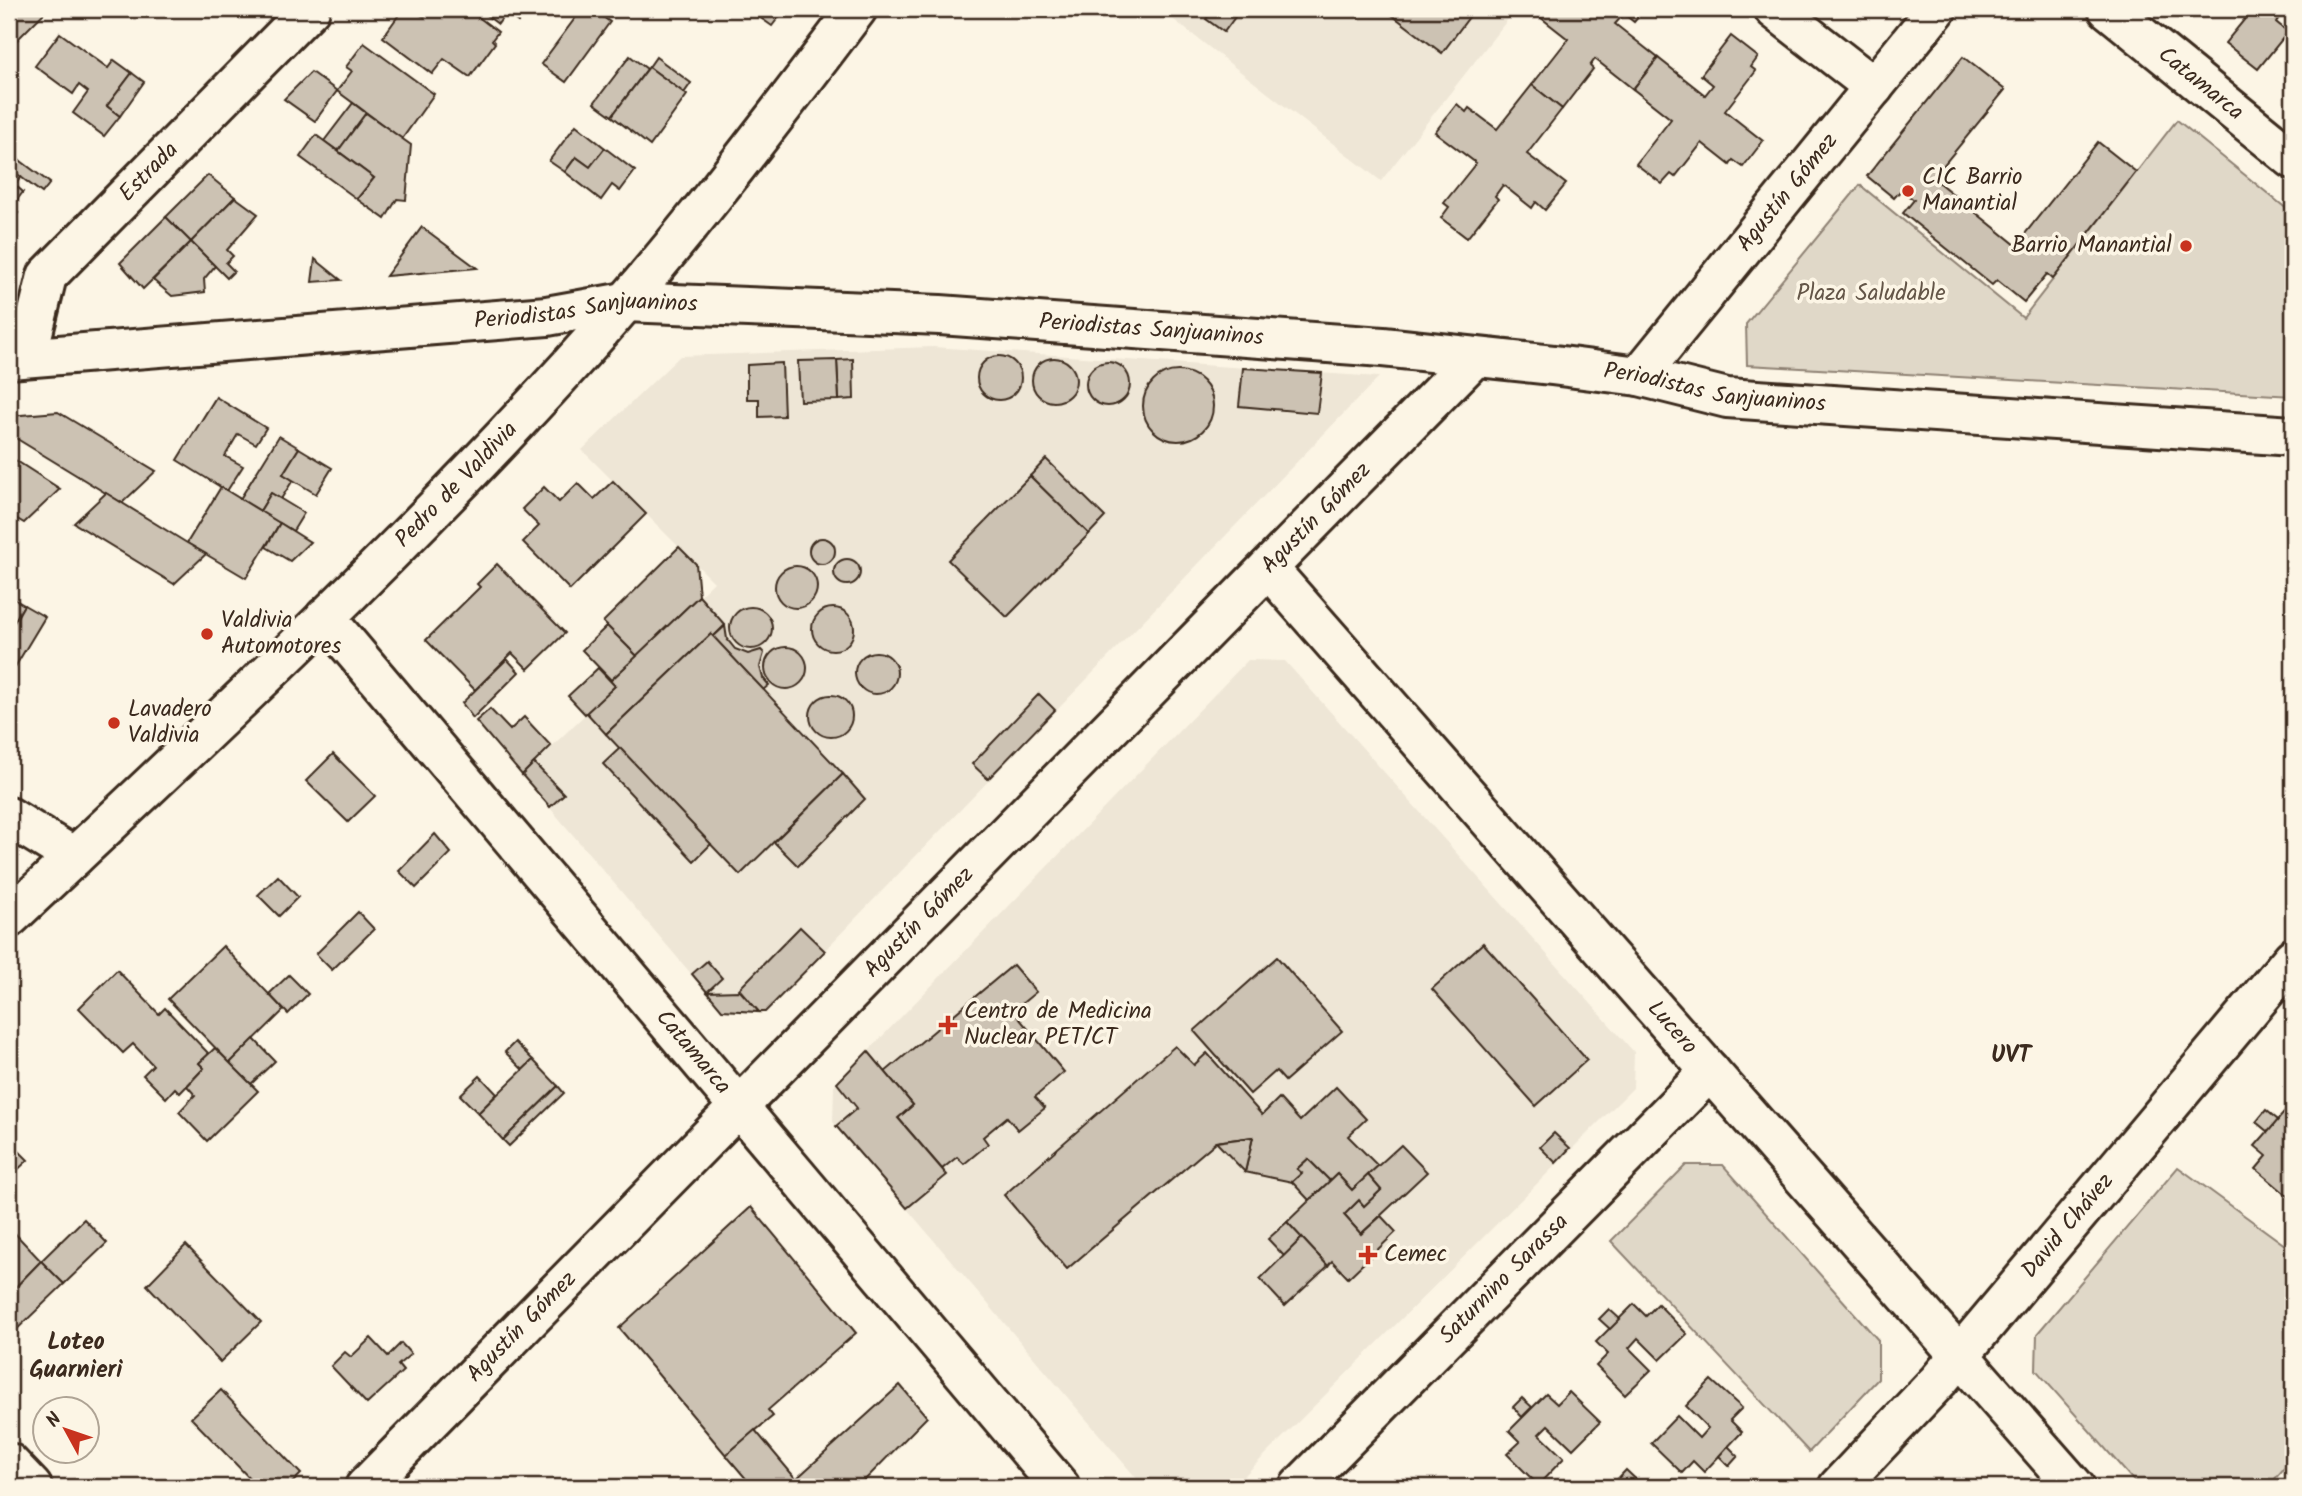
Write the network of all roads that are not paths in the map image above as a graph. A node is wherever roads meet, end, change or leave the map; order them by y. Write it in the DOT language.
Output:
graph roads {
  1 [pos="310,9"];
  2 [pos="857,9"];
  3 [pos="1774,9"];
  4 [pos="1937,9"];
  5 [pos="2108,9"];
  6 [pos="1874,87"];
  7 [pos="2293,159"];
  8 [pos="625,302"];
  9 [pos="1475,357"];
  10 [pos="18,358"];
  11 [pos="1639,376"];
  12 [pos="2293,436"];
  13 [pos="1268,568"];
  14 [pos="325,617"];
  15 [pos="9,817"];
  16 [pos="74,857"];
  17 [pos="9,918"];
  18 [pos="2293,958"];
  19 [pos="1710,1071"];
  20 [pos="739,1107"];
  21 [pos="1960,1355"];
  22 [pos="9,1463"];
  23 [pos="32,1487"];
  24 [pos="365,1487"];
  25 [pos="1060,1487"];
  26 [pos="1299,1487"];
  27 [pos="1838,1487"];
  28 [pos="2075,1487"];
  1 -- 10 [label="street, Estrada"];
  2 -- 8 [label="street, Pedro de Valdivia"];
  3 -- 6 [label="street"];
  4 -- 6 [label="street, Agustín Gómez"];
  5 -- 7 [label="street, Catamarca"];
  6 -- 11 [label="street, Agustín Gómez"];
  8 -- 9 [label="street, Periodistas Sanjuaninos"];
  8 -- 10 [label="street, Periodistas Sanjuaninos"];
  8 -- 14 [label="street, Pedro de Valdivia"];
  9 -- 11 [label="street, Periodistas Sanjuaninos"];
  9 -- 13 [label="street, Agustín Gómez"];
  11 -- 12 [label="street, Periodistas Sanjuaninos"];
  13 -- 19 [label="street, Lucero"];
  13 -- 20 [label="street, Agustín Gómez"];
  14 -- 16 [label="street, Pedro de Valdivia"];
  14 -- 20 [label="street, Catamarca"];
  15 -- 16 [label="street"];
  16 -- 17 [label="street, Pedro de Valdivia"];
  18 -- 21 [label="street, David Chávez"];
  19 -- 21 [label="street, Lucero"];
  19 -- 26 [label="street, Saturnino Sarassa"];
  20 -- 24 [label="street, Agustín Gómez"];
  20 -- 25 [label="street, Catamarca"];
  21 -- 27 [label="street, David Chávez"];
  21 -- 28 [label="street, Lucero"];
  22 -- 23 [label="street"];
}
